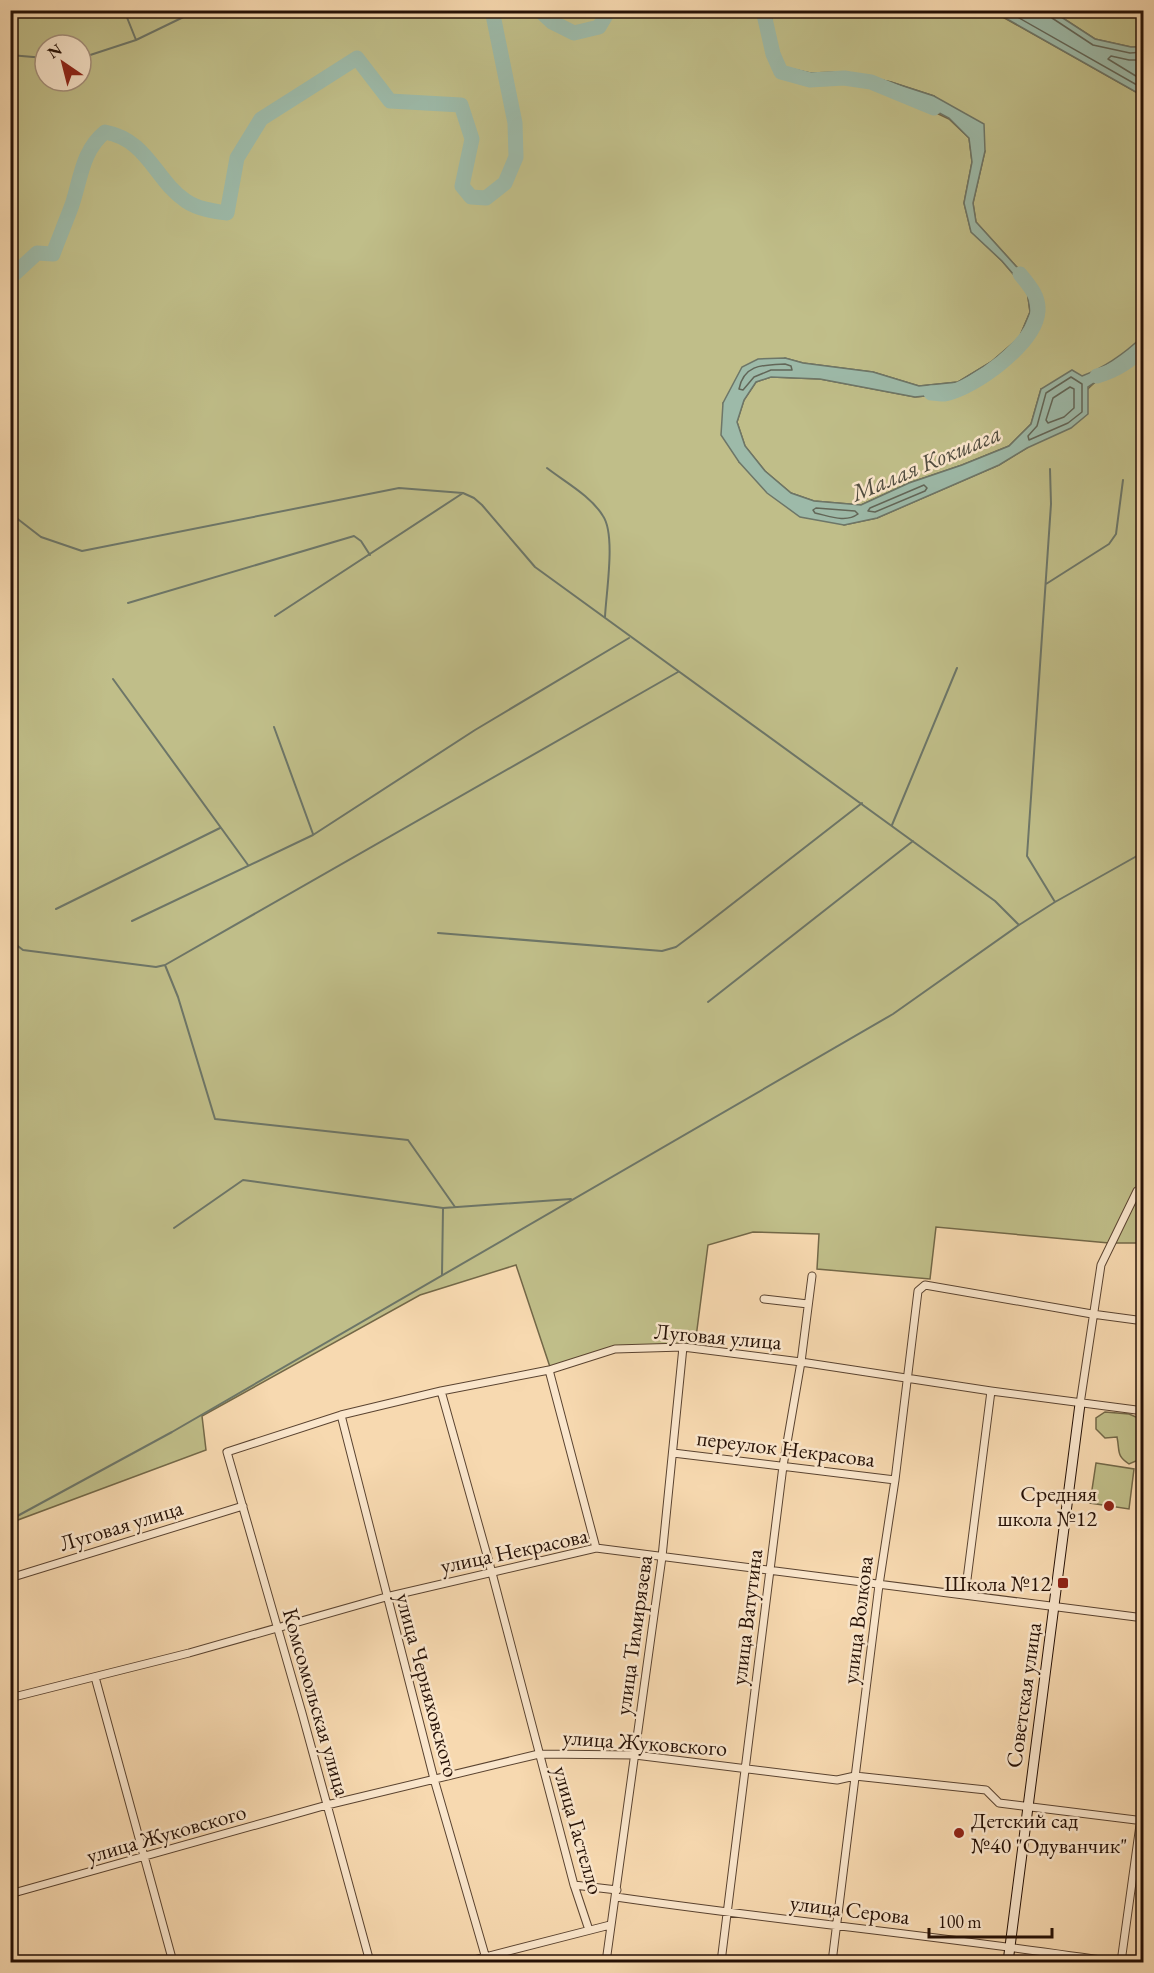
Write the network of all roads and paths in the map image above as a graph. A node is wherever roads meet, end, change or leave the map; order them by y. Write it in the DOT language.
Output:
graph roads {
  1 [pos="1137,1191"];
  2 [pos="812,1276"];
  3 [pos="764,1299"];
  4 [pos="808,1304"];
  5 [pos="1092,1314"];
  6 [pos="1143,1321"];
  7 [pos="683,1347"];
  8 [pos="801,1362"];
  9 [pos="549,1370"];
  10 [pos="907,1377"];
  11 [pos="441,1391"];
  12 [pos="991,1391"];
  13 [pos="1080,1404"];
  14 [pos="1143,1411"];
  15 [pos="341,1414"];
  16 [pos="227,1452"];
  17 [pos="673,1453"];
  18 [pos="783,1466"];
  19 [pos="895,1480"];
  20 [pos="243,1506"];
  21 [pos="596,1548"];
  22 [pos="662,1557"];
  23 [pos="770,1569"];
  24 [pos="492,1573"];
  25 [pos="10,1578"];
  26 [pos="879,1585"];
  27 [pos="964,1595"];
  28 [pos="386,1596"];
  29 [pos="1054,1608"];
  30 [pos="1143,1618"];
  31 [pos="278,1628"];
  32 [pos="95,1677"];
  33 [pos="10,1698"];
  34 [pos="539,1754"];
  35 [pos="635,1755"];
  36 [pos="745,1767"];
  37 [pos="855,1776"];
  38 [pos="434,1779"];
  39 [pos="1143,1796"];
  40 [pos="327,1805"];
  41 [pos="1027,1806"];
  42 [pos="1142,1821"];
  43 [pos="146,1857"];
  44 [pos="574,1885"];
  45 [pos="616,1893"];
  46 [pos="10,1894"];
  47 [pos="727,1913"];
  48 [pos="610,1925"];
  49 [pos="836,1925"];
  50 [pos="589,1930"];
  51 [pos="1010,1946"];
  52 [pos="487,1960"];
  53 [pos="173,1962"];
  54 [pos="370,1962"];
  55 [pos="466,1962"];
  56 [pos="606,1962"];
  57 [pos="721,1962"];
  58 [pos="832,1962"];
  59 [pos="1008,1962"];
  60 [pos="1115,1962"];
  61 [pos="1121,1962"];
  1 -- 5 [label="street, Советская улица"];
  2 -- 4 [label="street, улица Ватутина"];
  3 -- 4 [label="street"];
  4 -- 8 [label="street, улица Ватутина"];
  5 -- 6 [label="street"];
  5 -- 10 [label="street, улица Волкова"];
  5 -- 13 [label="street, Советская улица"];
  7 -- 8 [label="street, Луговая улица"];
  7 -- 9 [label="street, Луговая улица"];
  7 -- 17 [label="street, улица Тимирязева"];
  8 -- 10 [label="street, Луговая улица"];
  8 -- 18 [label="street, улица Ватутина"];
  9 -- 11 [label="street, Луговая улица"];
  9 -- 21 [label="street"];
  10 -- 12 [label="street, Луговая улица"];
  10 -- 19 [label="street, улица Волкова"];
  11 -- 15 [label="street, Луговая улица"];
  11 -- 24 [label="street, улица Гастелло"];
  12 -- 13 [label="street, Луговая улица"];
  12 -- 27 [label="street"];
  13 -- 14 [label="street, Луговая улица"];
  13 -- 29 [label="street, Советская улица"];
  15 -- 16 [label="street, Луговая улица"];
  15 -- 28 [label="street, улица Черняховского"];
  16 -- 20 [label="street, Комсомольская улица"];
  17 -- 18 [label="street, переулок Некрасова"];
  17 -- 22 [label="street, улица Тимирязева"];
  18 -- 19 [label="street, переулок Некрасова"];
  18 -- 23 [label="street, улица Ватутина"];
  19 -- 26 [label="street, улица Волкова"];
  20 -- 25 [label="street, Луговая улица"];
  20 -- 31 [label="street, Комсомольская улица"];
  21 -- 22 [label="street, улица Некрасова"];
  21 -- 24 [label="street, улица Некрасова"];
  22 -- 23 [label="street, улица Некрасова"];
  22 -- 35 [label="street, улица Тимирязева"];
  23 -- 26 [label="street, улица Некрасова"];
  23 -- 36 [label="street, улица Ватутина"];
  24 -- 28 [label="street, улица Некрасова"];
  24 -- 34 [label="street, улица Гастелло"];
  26 -- 27 [label="street, улица Некрасова"];
  26 -- 37 [label="street, улица Волкова"];
  27 -- 29 [label="street, улица Некрасова"];
  28 -- 31 [label="street, улица Некрасова"];
  28 -- 38 [label="street, улица Черняховского"];
  29 -- 30 [label="street, улица Некрасова"];
  29 -- 41 [label="street, Советская улица"];
  31 -- 32 [label="street, улица Некрасова"];
  31 -- 40 [label="street, Комсомольская улица"];
  32 -- 33 [label="street, улица Некрасова"];
  32 -- 43 [label="street"];
  34 -- 35 [label="street, улица Жуковского"];
  34 -- 38 [label="street, улица Жуковского"];
  34 -- 44 [label="street, улица Гастелло"];
  35 -- 36 [label="street, улица Жуковского"];
  35 -- 45 [label="street, улица Тимирязева"];
  36 -- 37 [label="street, улица Жуковского"];
  36 -- 47 [label="street, улица Ватутина"];
  37 -- 41 [label="street, улица Жуковского"];
  37 -- 49 [label="street, улица Волкова"];
  38 -- 40 [label="street, улица Жуковского"];
  38 -- 52 [label="street, улица Черняховского"];
  39 -- 42 [label="street"];
  40 -- 43 [label="street, улица Жуковского"];
  40 -- 54 [label="street, Комсомольская улица"];
  41 -- 42 [label="street, улица Жуковского"];
  41 -- 51 [label="street, Советская улица"];
  42 -- 61 [label="street"];
  43 -- 46 [label="street, улица Жуковского"];
  43 -- 53 [label="street"];
  44 -- 45 [label="street, улица Серова"];
  44 -- 50 [label="street, улица Гастелло"];
  45 -- 47 [label="street, улица Серова"];
  45 -- 48 [label="street, улица Тимирязева"];
  47 -- 49 [label="street, улица Серова"];
  47 -- 57 [label="street, улица Ватутина"];
  48 -- 50 [label="street"];
  48 -- 56 [label="street, улица Тимирязева"];
  49 -- 51 [label="street, улица Серова"];
  49 -- 58 [label="street, улица Волкова"];
  50 -- 52 [label="street"];
  51 -- 59 [label="street, Советская улица"];
  51 -- 60 [label="street, улица Серова"];
  52 -- 55 [label="street"];
}
